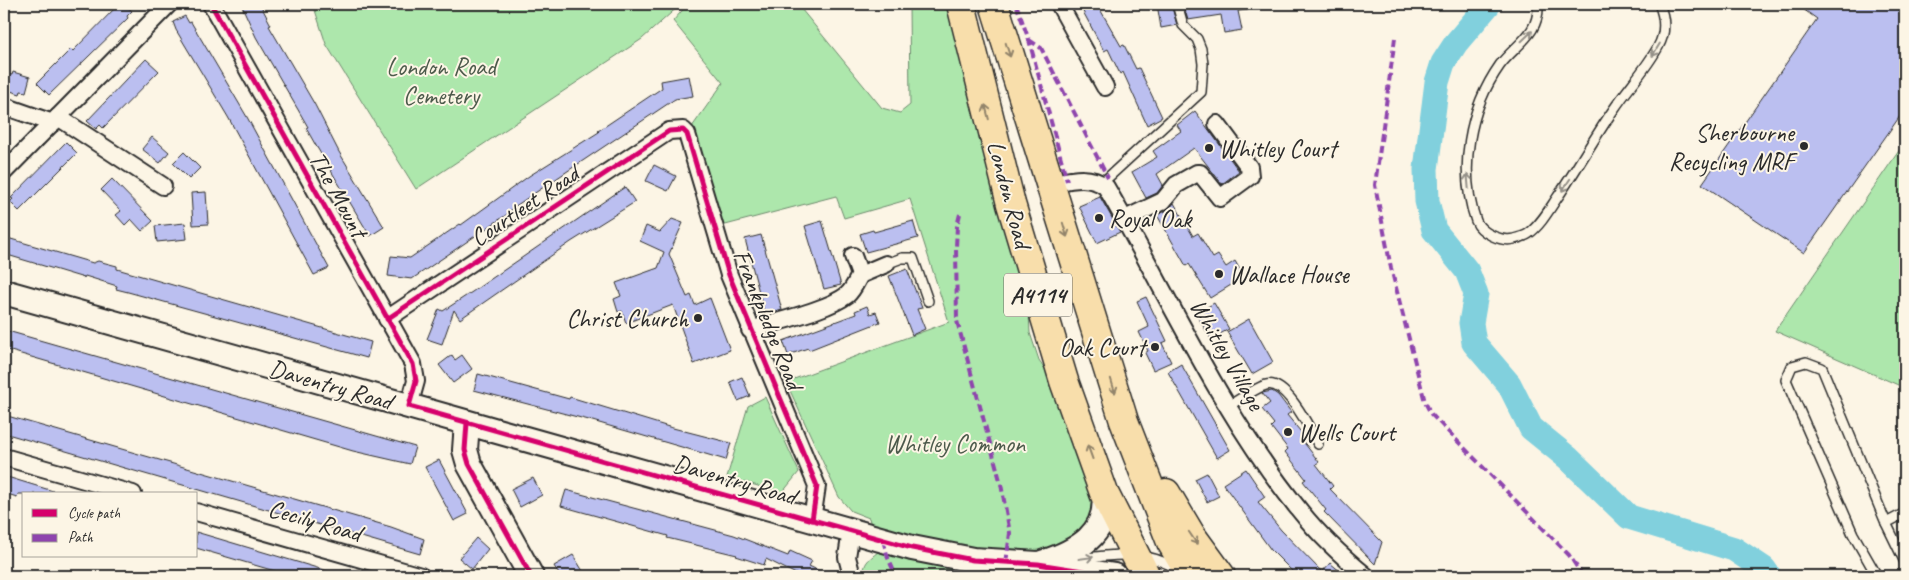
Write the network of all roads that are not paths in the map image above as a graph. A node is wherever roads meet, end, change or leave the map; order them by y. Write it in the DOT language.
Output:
graph roads {
  1 [pos="169,4"];
  2 [pos="211,4"];
  3 [pos="961,4"];
  4 [pos="994,4"];
  5 [pos="1059,4"];
  6 [pos="1177,4"];
  7 [pos="1538,4"];
  8 [pos="1659,4"];
  9 [pos="1105,87"];
  10 [pos="4,106"];
  11 [pos="55,120"];
  12 [pos="1217,124"];
  13 [pos="683,130"];
  14 [pos="4,172"];
  15 [pos="1050,184"];
  16 [pos="1101,184"];
  17 [pos="163,186"];
  18 [pos="1125,219"];
  19 [pos="853,256"];
  20 [pos="886,264"];
  21 [pos="860,276"];
  22 [pos="4,292"];
  23 [pos="928,301"];
  24 [pos="387,319"];
  25 [pos="750,330"];
  26 [pos="409,406"];
  27 [pos="1228,406"];
  28 [pos="467,423"];
  29 [pos="1318,444"];
  30 [pos="4,456"];
  31 [pos="126,492"];
  32 [pos="1104,493"];
  33 [pos="198,513"];
  34 [pos="1905,513"];
  35 [pos="812,520"];
  36 [pos="1886,522"];
  37 [pos="851,531"];
  38 [pos="1905,562"];
  39 [pos="1038,564"];
  40 [pos="1140,565"];
  41 [pos="382,571"];
  42 [pos="1207,571"];
  43 [pos="421,576"];
  44 [pos="531,576"];
  45 [pos="852,576"];
  46 [pos="1115,576"];
  47 [pos="1187,576"];
  48 [pos="1366,576"];
  49 [pos="1877,576"];
  1 -- 11 [label="street"];
  2 -- 24 [label="street, The Mount"];
  32 -- 3 [label="highway, London Road / A4114, one-way"];
  4 -- 15 [label="highway, London Road / A4114, one-way"];
  5 -- 9 [label="street"];
  6 -- 16 [label="lane"];
  8 -- 7 [label="lane, one-way"];
  10 -- 11 [label="street"];
  11 -- 14 [label="street"];
  11 -- 17 [label="street"];
  12 -- 18 [label="street"];
  13 -- 24 [label="street, Courtleet Road"];
  13 -- 25 [label="street, Frankpledge Road"];
  15 -- 16 [label="street"];
  15 -- 42 [label="highway, London Road / A4114, one-way"];
  16 -- 18 [label="street, Whitley Village"];
  18 -- 27 [label="street, Whitley Village"];
  19 -- 21 [label="street"];
  20 -- 21 [label="street"];
  20 -- 23 [label="lane"];
  21 -- 25 [label="street"];
  22 -- 26 [label="street, Daventry Road"];
  24 -- 26 [label="street, The Mount"];
  25 -- 35 [label="street, Frankpledge Road"];
  26 -- 28 [label="street, Daventry Road"];
  27 -- 29 [label="lane"];
  27 -- 48 [label="street, Whitley Village"];
  28 -- 35 [label="street, Daventry Road"];
  28 -- 44 [label="street"];
  30 -- 31 [label="street"];
  32 -- 39 [label="street, Daventry Road"];
  32 -- 40 [label="highway, London Road / A4114"];
  33 -- 41 [label="street, Cecily Road"];
  34 -- 36 [label="lane"];
  35 -- 37 [label="street, Daventry Road"];
  36 -- 38 [label="lane"];
  36 -- 49 [label="lane"];
  37 -- 39 [label="street, Daventry Road"];
  37 -- 45 [label="street"];
  39 -- 40 [label="lane, one-way"];
  39 -- 46 [label="street, Daventry Road"];
  40 -- 47 [label="lane"];
  41 -- 43 [label="street, Cecily Road"];
}
